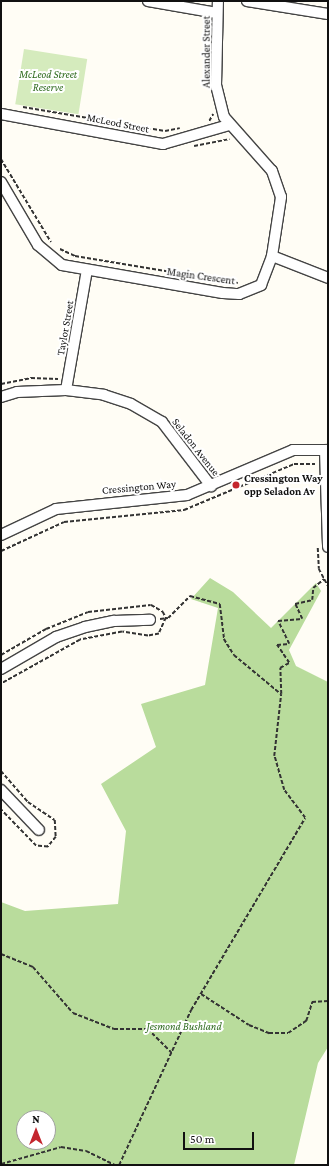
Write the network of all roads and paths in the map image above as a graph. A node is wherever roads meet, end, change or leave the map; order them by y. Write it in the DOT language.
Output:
graph roads {
  1 [pos="148,1"];
  2 [pos="218,1"];
  3 [pos="247,1"];
  4 [pos="217,13"];
  5 [pos="328,14"];
  6 [pos="15,106"];
  7 [pos="212,107"];
  8 [pos="1,114"];
  9 [pos="207,122"];
  10 [pos="229,125"];
  11 [pos="186,127"];
  12 [pos="1,159"];
  13 [pos="1,182"];
  14 [pos="272,256"];
  15 [pos="87,270"];
  16 [pos="328,278"];
  17 [pos="242,283"];
  18 [pos="61,372"];
  19 [pos="1,384"];
  20 [pos="66,390"];
  21 [pos="1,397"];
  22 [pos="327,450"];
  23 [pos="211,486"];
  24 [pos="1,535"];
  25 [pos="328,548"];
  26 [pos="328,586"];
  27 [pos="166,618"];
  28 [pos="150,620"];
  29 [pos="1,669"];
  30 [pos="1,684"];
  31 [pos="281,694"];
  32 [pos="1,790"];
  33 [pos="39,830"];
  34 [pos="1,954"];
  35 [pos="200,994"];
  36 [pos="328,1001"];
  37 [pos="171,1052"];
  38 [pos="1,1164"];
  39 [pos="115,1165"];
  40 [pos="119,1165"];
  1 -- 4 [label="street"];
  2 -- 4 [label="street, Alexander Street"];
  3 -- 5 [label="street"];
  4 -- 10 [label="street, Alexander Street"];
  6 -- 11 [label="path"];
  7 -- 9 [label="path"];
  8 -- 10 [label="street, McLeod Street"];
  10 -- 14 [label="street, Magin Crescent"];
  12 -- 17 [label="path"];
  13 -- 15 [label="street, Magin Crescent"];
  14 -- 15 [label="street, Magin Crescent"];
  14 -- 16 [label="street"];
  15 -- 20 [label="street, Taylor Street"];
  18 -- 19 [label="path"];
  20 -- 21 [label="street, Seladon Avenue"];
  20 -- 23 [label="street, Seladon Avenue"];
  22 -- 23 [label="street, Cressington Way"];
  22 -- 25 [label="street"];
  23 -- 24 [label="street, Cressington Way"];
  26 -- 31 [label="path"];
  27 -- 28 [label="path"];
  27 -- 30 [label="path"];
  27 -- 31 [label="path"];
  28 -- 29 [label="street"];
  31 -- 35 [label="path"];
  32 -- 33 [label="street"];
  34 -- 37 [label="path"];
  35 -- 36 [label="path"];
  35 -- 37 [label="path"];
  37 -- 40 [label="path"];
  38 -- 39 [label="path"];
}
